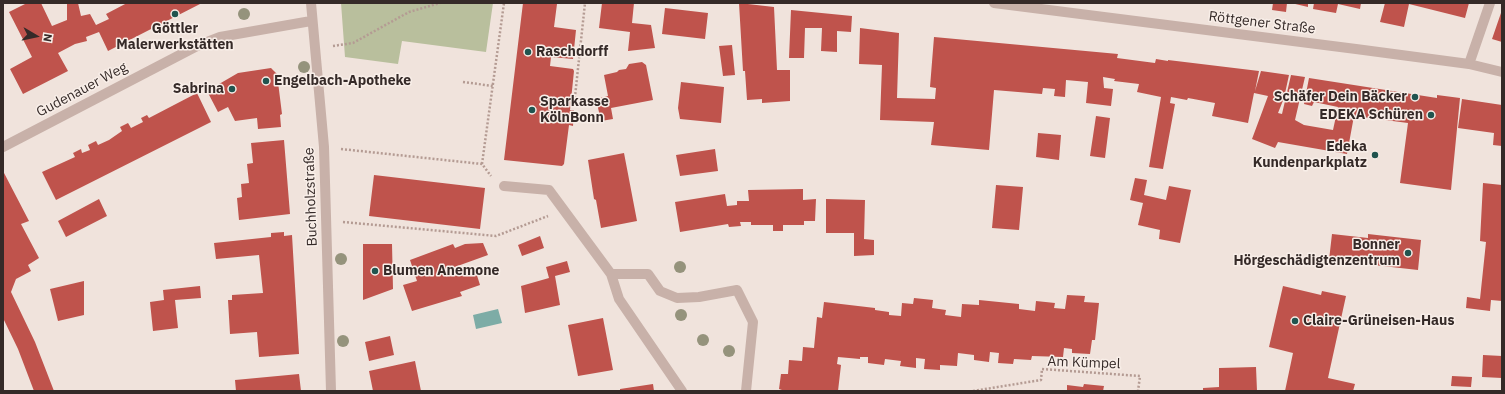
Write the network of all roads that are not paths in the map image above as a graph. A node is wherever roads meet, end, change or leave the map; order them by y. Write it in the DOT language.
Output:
graph roads {
  1 [pos="311,3"];
  2 [pos="994,3"];
  3 [pos="1490,3"];
  4 [pos="312,21"];
  5 [pos="1469,64"];
  6 [pos="1502,72"];
  7 [pos="3,147"];
  8 [pos="504,186"];
  9 [pos="611,274"];
  10 [pos="331,391"];
  11 [pos="682,391"];
  12 [pos="746,391"];
  1 -- 4 [label="street, Buchholzstraße"];
  2 -- 5 [label="street, Röttgener Straße"];
  3 -- 5 [label="street"];
  4 -- 7 [label="street, Gudenauer Weg"];
  4 -- 10 [label="street, Buchholzstraße"];
  5 -- 6 [label="street, Röttgener Straße"];
  8 -- 9 [label="street"];
  9 -- 11 [label="street"];
  9 -- 12 [label="street"];
}
